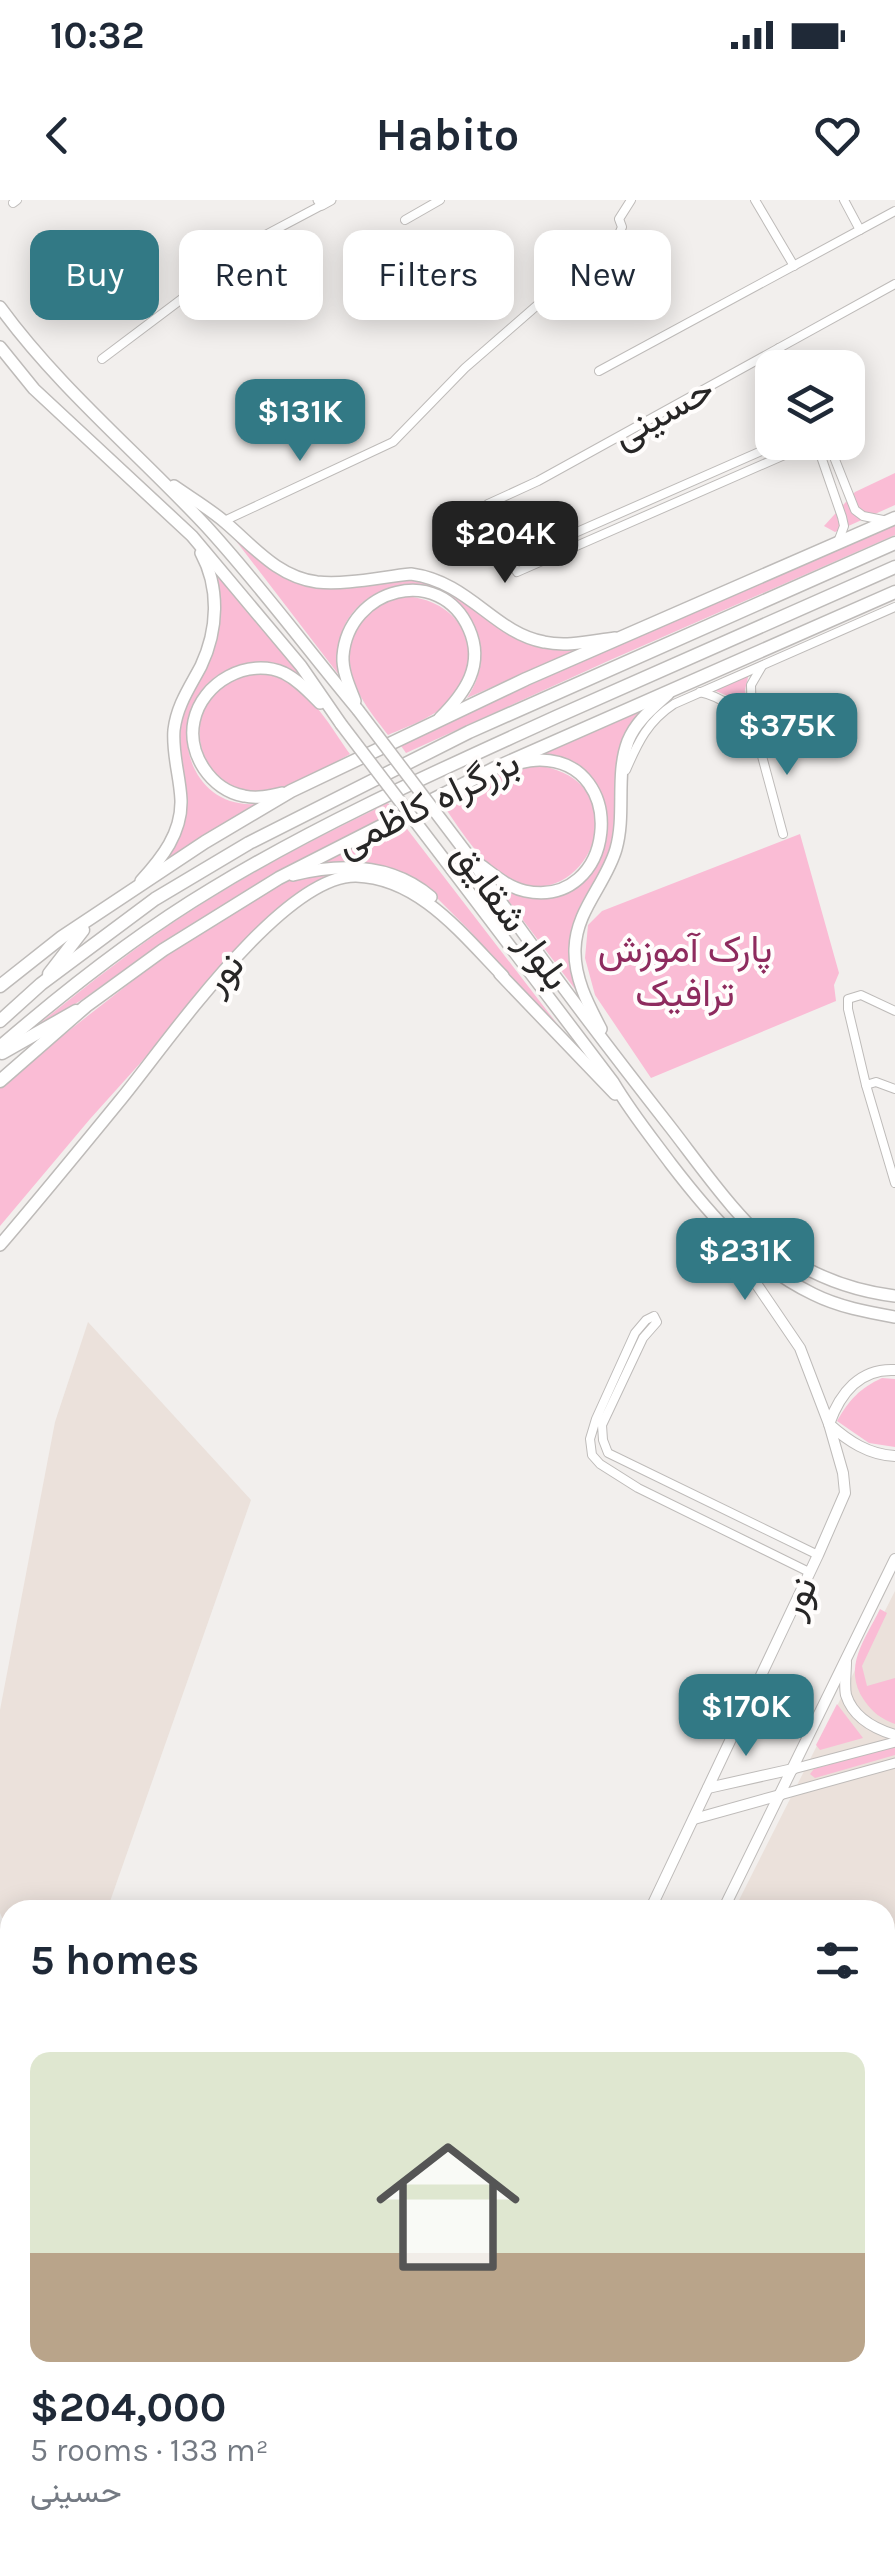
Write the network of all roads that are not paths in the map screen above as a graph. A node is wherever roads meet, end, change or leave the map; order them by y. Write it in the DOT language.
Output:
graph roads {
  1 [pos="440,200"];
  2 [pos="631,200"];
  3 [pos="755,200"];
  4 [pos="844,200"];
  5 [pos="323,202"];
  6 [pos="895,211"];
  7 [pos="405,220"];
  8 [pos="860,230"];
  9 [pos="794,266"];
  10 [pos="895,284"];
  11 [pos="0,307"];
  12 [pos="0,347"];
  13 [pos="779,348"];
  14 [pos="102,360"];
  15 [pos="599,371"];
  16 [pos="755,454"];
  17 [pos="774,460"];
  18 [pos="821,460"];
  19 [pos="835,460"];
  20 [pos="149,468"];
  21 [pos="891,519"];
  22 [pos="224,521"];
  23 [pos="192,536"];
  24 [pos="838,543"];
  25 [pos="895,543"];
  26 [pos="512,561"];
  27 [pos="895,567"];
  28 [pos="895,582"];
  29 [pos="895,592"];
  30 [pos="895,607"];
  31 [pos="839,616"];
  32 [pos="624,637"];
  33 [pos="763,664"];
  34 [pos="674,689"];
  35 [pos="698,692"];
  36 [pos="358,710"];
  37 [pos="438,720"];
  38 [pos="340,724"];
  39 [pos="754,733"];
  40 [pos="496,768"];
  41 [pos="622,778"];
  42 [pos="291,792"];
  43 [pos="783,834"];
  44 [pos="471,858"];
  45 [pos="279,878"];
  46 [pos="129,893"];
  47 [pos="94,917"];
  48 [pos="503,976"];
  49 [pos="41,984"];
  50 [pos="0,986"];
  51 [pos="86,1006"];
  52 [pos="895,1012"];
  53 [pos="0,1020"];
  54 [pos="0,1051"];
  55 [pos="614,1055"];
  56 [pos="0,1081"];
  57 [pos="866,1085"];
  58 [pos="895,1089"];
  59 [pos="628,1107"];
  60 [pos="894,1177"];
  61 [pos="702,1204"];
  62 [pos="0,1244"];
  63 [pos="895,1296"];
  64 [pos="895,1318"];
  65 [pos="895,1370"];
  66 [pos="828,1424"];
  67 [pos="895,1456"];
  68 [pos="818,1555"];
  69 [pos="895,1558"];
  70 [pos="810,1572"];
  71 [pos="846,1659"];
  72 [pos="895,1739"];
  73 [pos="895,1763"];
  74 [pos="793,1769"];
  75 [pos="708,1788"];
  76 [pos="780,1796"];
  77 [pos="694,1819"];
  78 [pos="655,1900"];
  79 [pos="728,1900"];
  1 -- 7 [label="street"];
  2 -- 22 [label="street"];
  3 -- 9 [label="street"];
  4 -- 8 [label="street"];
  5 -- 14 [label="street"];
  6 -- 8 [label="street"];
  8 -- 9 [label="street"];
  9 -- 15 [label="street"];
  10 -- 13 [label="street, حسینی"];
  11 -- 20 [label="main road, بلوار شقایق"];
  12 -- 23 [label="main road, بلوار شقایق"];
  13 -- 26 [label="street, حسینی"];
  16 -- 26 [label="street"];
  17 -- 26 [label="street"];
  18 -- 24 [label="street"];
  19 -- 21 [label="street"];
  20 -- 22 [label="main road"];
  20 -- 36 [label="main road, بلوار شقایق"];
  21 -- 24 [label="highway, بزرگراه کاظمی"];
  22 -- 32 [label="main road"];
  23 -- 38 [label="main road, بلوار شقایق"];
  23 -- 46 [label="main road"];
  24 -- 32 [label="highway, بزرگراه کاظمی"];
  25 -- 49 [label="highway, بزرگراه کاظمی"];
  27 -- 54 [label="highway, بزرگراه کاظمی"];
  28 -- 31 [label="highway"];
  29 -- 31 [label="highway, بزرگراه کاظمی"];
  30 -- 33 [label="street"];
  31 -- 34 [label="highway, بزرگراه کاظمی"];
  32 -- 37 [label="highway, بزرگراه کاظمی"];
  33 -- 35 [label="street"];
  33 -- 39 [label="street"];
  34 -- 40 [label="highway, بزرگراه کاظمی"];
  34 -- 41 [label="main road"];
  35 -- 39 [label="street"];
  35 -- 41 [label="street"];
  36 -- 37 [label="main road"];
  36 -- 44 [label="main road, بلوار شقایق, bridge"];
  37 -- 42 [label="highway, بزرگراه کاظمی"];
  38 -- 42 [label="main road"];
  38 -- 59 [label="main road, بلوار شقایق, bridge"];
  39 -- 43 [label="street"];
  40 -- 44 [label="main road"];
  40 -- 45 [label="highway, بزرگراه کاظمی"];
  41 -- 55 [label="main road"];
  42 -- 46 [label="highway, بزرگراه کاظمی"];
  44 -- 55 [label="main road, بلوار شقایق"];
  45 -- 48 [label="main road"];
  45 -- 51 [label="highway, بزرگراه کاظمی"];
  46 -- 47 [label="highway, بزرگراه کاظمی"];
  47 -- 49 [label="highway"];
  47 -- 50 [label="highway, بزرگراه کاظمی"];
  48 -- 59 [label="main road"];
  48 -- 62 [label="main road, نور"];
  49 -- 53 [label="highway, بزرگراه کاظمی"];
  51 -- 54 [label="highway"];
  51 -- 56 [label="highway, بزرگراه کاظمی"];
  52 -- 57 [label="street"];
  55 -- 63 [label="main road, بلوار شقایق"];
  57 -- 58 [label="street"];
  57 -- 60 [label="street"];
  59 -- 61 [label="main road, بلوار شقایق"];
  61 -- 64 [label="main road, بلوار شقایق"];
  61 -- 66 [label="main road, نور"];
  65 -- 66 [label="main road"];
  66 -- 67 [label="main road"];
  66 -- 68 [label="main road, نور"];
  68 -- 70 [label="main road, نور"];
  68 -- 70 [label="street"];
  69 -- 71 [label="main road, نور"];
  70 -- 75 [label="main road, نور"];
  71 -- 72 [label="main road"];
  71 -- 74 [label="main road, نور"];
  72 -- 74 [label="street"];
  73 -- 76 [label="street"];
  74 -- 75 [label="main road"];
  74 -- 76 [label="main road, نور"];
  75 -- 77 [label="main road, نور"];
  76 -- 77 [label="main road"];
  76 -- 79 [label="main road, نور"];
  77 -- 78 [label="main road, نور"];
}
